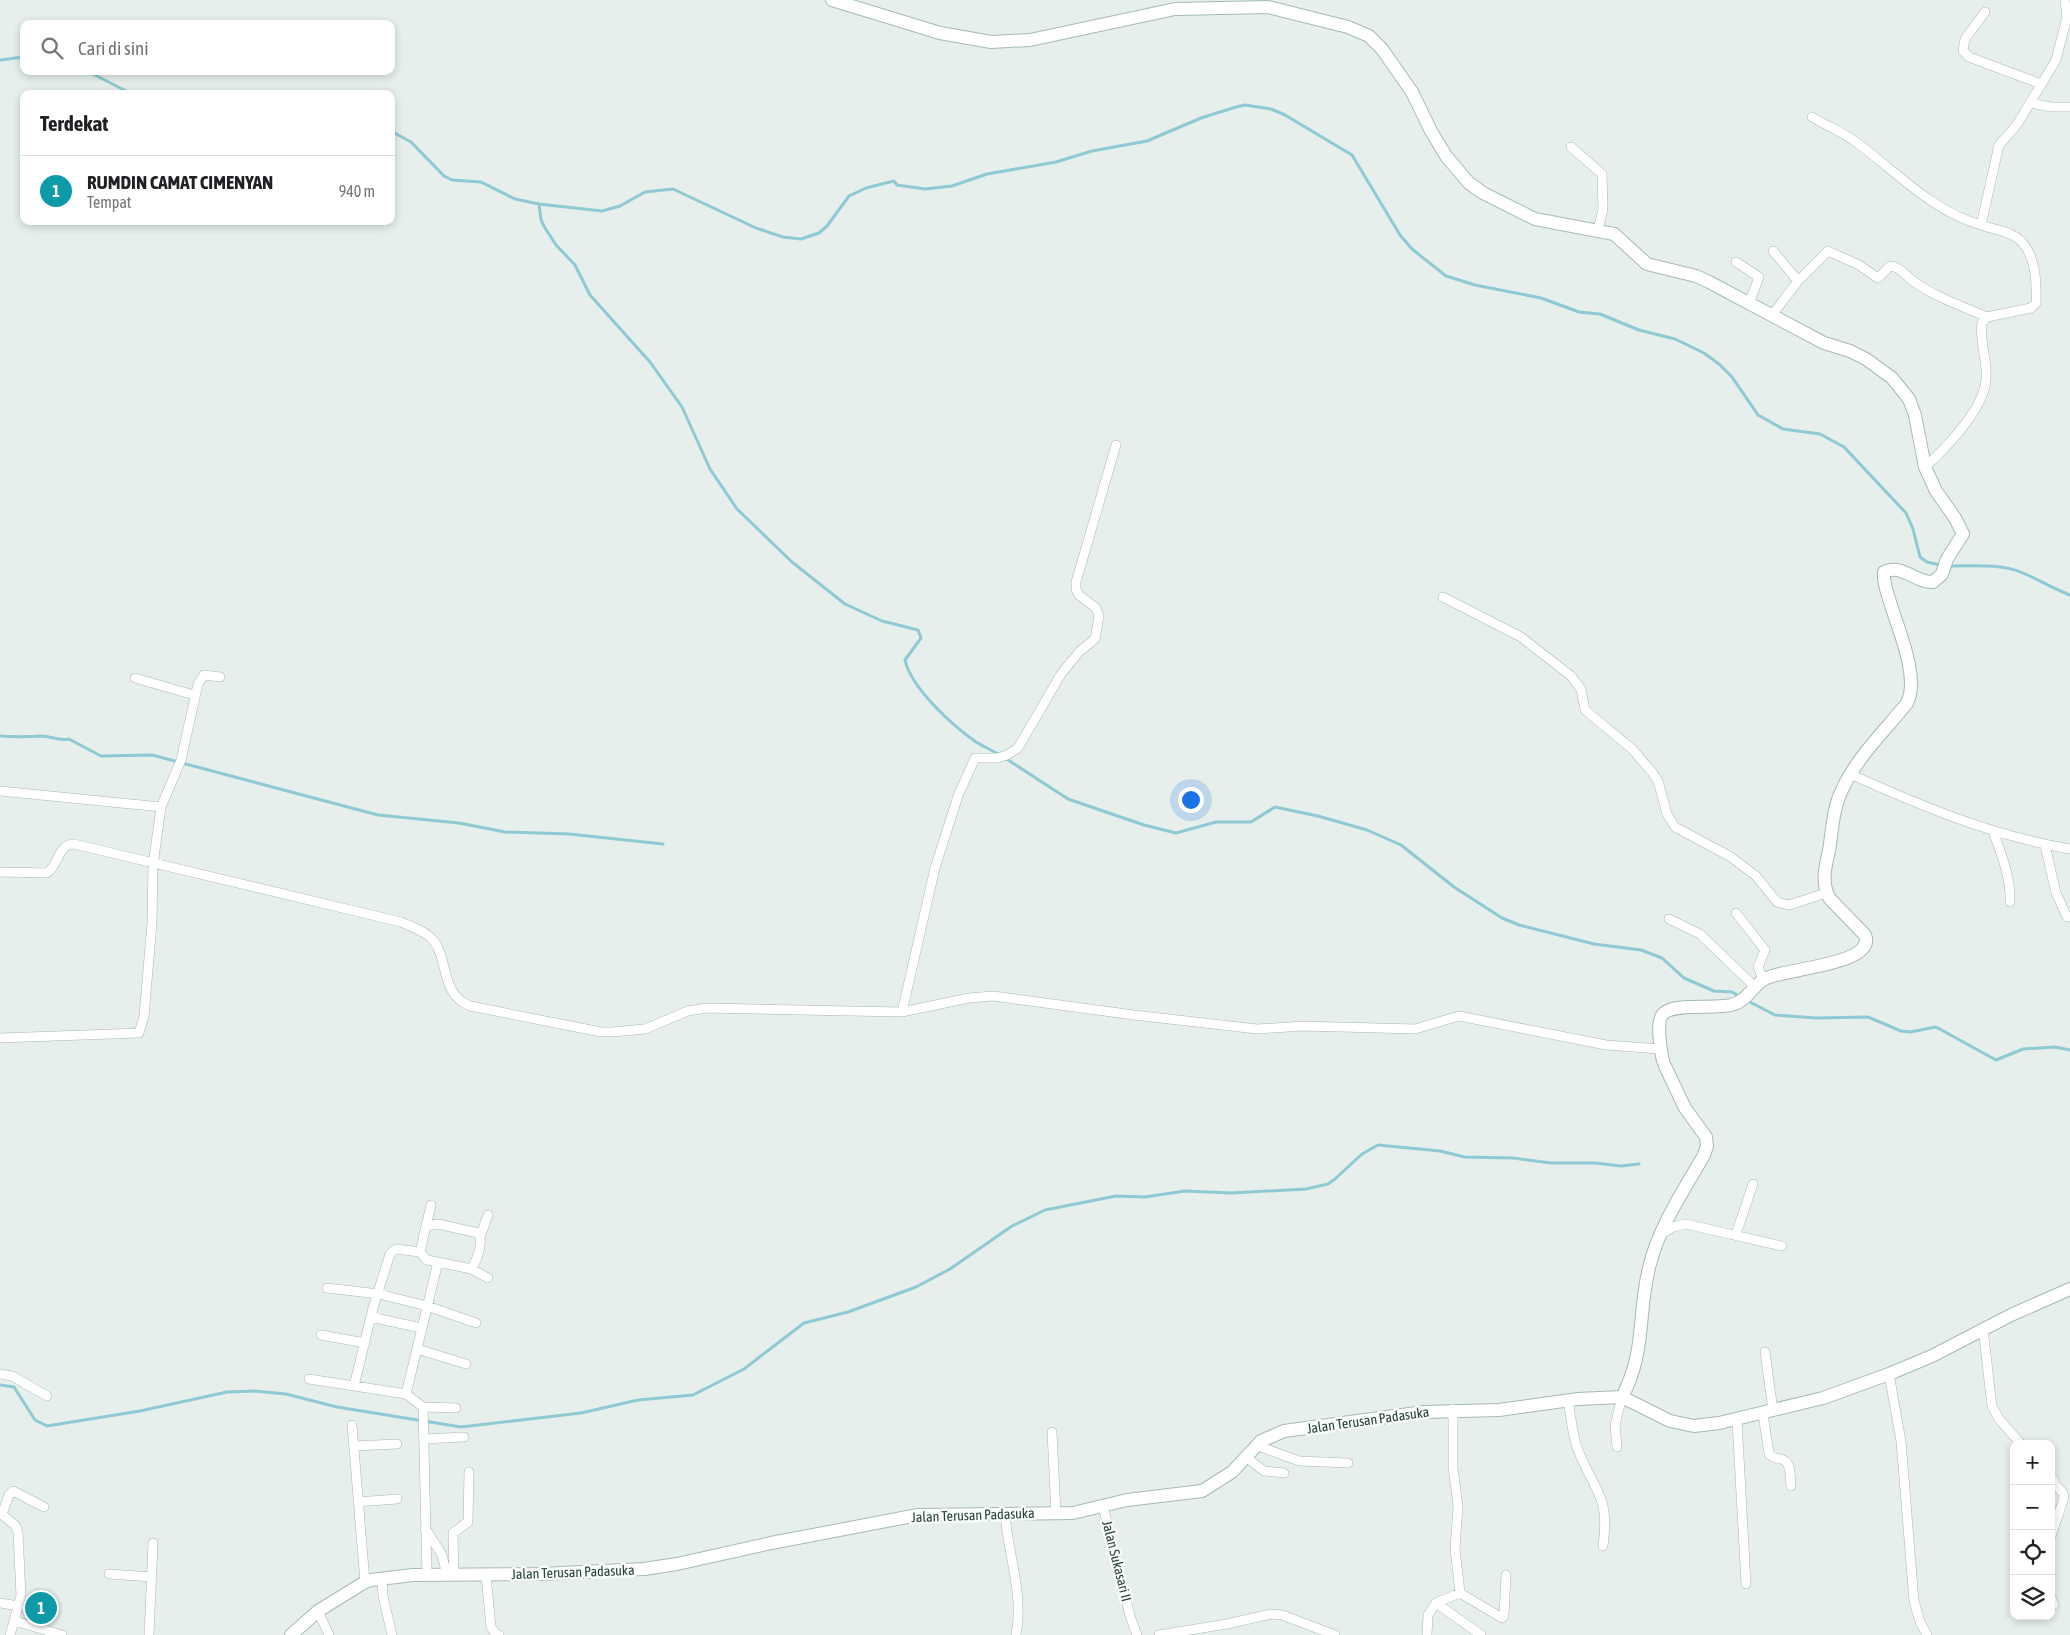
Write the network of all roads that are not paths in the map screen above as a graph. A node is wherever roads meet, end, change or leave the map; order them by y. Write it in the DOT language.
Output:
graph roads {
  1 [pos="832,0"];
  2 [pos="2065,0"];
  3 [pos="1985,12"];
  4 [pos="2041,84"];
  5 [pos="2030,103"];
  6 [pos="2070,107"];
  7 [pos="1812,117"];
  8 [pos="1571,147"];
  9 [pos="1981,225"];
  10 [pos="1598,230"];
  11 [pos="1773,252"];
  12 [pos="1736,262"];
  13 [pos="1798,281"];
  14 [pos="1749,304"];
  15 [pos="1772,315"];
  16 [pos="1987,317"];
  17 [pos="1116,446"];
  18 [pos="1925,468"];
  19 [pos="1443,597"];
  20 [pos="220,677"];
  21 [pos="135,678"];
  22 [pos="194,695"];
  23 [pos="1850,774"];
  24 [pos="0,792"];
  25 [pos="161,807"];
  26 [pos="1993,831"];
  27 [pos="2045,845"];
  28 [pos="2070,849"];
  29 [pos="153,864"];
  30 [pos="0,872"];
  31 [pos="1826,892"];
  32 [pos="2010,902"];
  33 [pos="1736,913"];
  34 [pos="2067,917"];
  35 [pos="1669,919"];
  36 [pos="1759,983"];
  37 [pos="902,1012"];
  38 [pos="0,1038"];
  39 [pos="1660,1048"];
  40 [pos="1753,1184"];
  41 [pos="431,1205"];
  42 [pos="488,1215"];
  43 [pos="426,1226"];
  44 [pos="1736,1234"];
  45 [pos="1659,1236"];
  46 [pos="480,1237"];
  47 [pos="1782,1246"];
  48 [pos="420,1252"];
  49 [pos="438,1262"];
  50 [pos="471,1269"];
  51 [pos="488,1278"];
  52 [pos="327,1288"];
  53 [pos="2070,1289"];
  54 [pos="379,1294"];
  55 [pos="427,1306"];
  56 [pos="371,1317"];
  57 [pos="476,1323"];
  58 [pos="422,1328"];
  59 [pos="1983,1329"];
  60 [pos="321,1335"];
  61 [pos="365,1343"];
  62 [pos="417,1349"];
  63 [pos="1765,1352"];
  64 [pos="466,1364"];
  65 [pos="0,1374"];
  66 [pos="1889,1374"];
  67 [pos="309,1379"];
  68 [pos="354,1386"];
  69 [pos="406,1394"];
  70 [pos="46,1396"];
  71 [pos="1622,1397"];
  72 [pos="1568,1400"];
  73 [pos="423,1407"];
  74 [pos="456,1408"];
  75 [pos="1453,1409"];
  76 [pos="1768,1412"];
  77 [pos="1737,1420"];
  78 [pos="352,1425"];
  79 [pos="1052,1432"];
  80 [pos="464,1437"];
  81 [pos="424,1438"];
  82 [pos="2017,1440"];
  83 [pos="397,1444"];
  84 [pos="1256,1445"];
  85 [pos="354,1446"];
  86 [pos="1617,1447"];
  87 [pos="1246,1457"];
  88 [pos="1348,1463"];
  89 [pos="470,1472"];
  90 [pos="1284,1473"];
  91 [pos="2055,1481"];
  92 [pos="2055,1484"];
  93 [pos="1791,1486"];
  94 [pos="2070,1492"];
  95 [pos="397,1499"];
  96 [pos="358,1502"];
  97 [pos="1103,1506"];
  98 [pos="44,1508"];
  99 [pos="1056,1513"];
  100 [pos="1,1514"];
  101 [pos="1005,1514"];
  102 [pos="424,1527"];
  103 [pos="2053,1530"];
  104 [pos="153,1543"];
  105 [pos="1602,1546"];
  106 [pos="109,1574"];
  107 [pos="427,1575"];
  108 [pos="451,1575"];
  109 [pos="1506,1575"];
  110 [pos="486,1576"];
  111 [pos="152,1577"];
  112 [pos="382,1579"];
  113 [pos="365,1582"];
  114 [pos="1746,1584"];
  115 [pos="1460,1593"];
  116 [pos="0,1603"];
  117 [pos="1436,1603"];
  118 [pos="19,1606"];
  119 [pos="318,1611"];
  120 [pos="15,1621"];
  121 [pos="10,1635"];
  122 [pos="62,1635"];
  123 [pos="149,1635"];
  124 [pos="291,1635"];
  125 [pos="329,1635"];
  126 [pos="392,1635"];
  127 [pos="499,1635"];
  128 [pos="1016,1635"];
  129 [pos="1137,1635"];
  130 [pos="1159,1635"];
  131 [pos="1335,1635"];
  132 [pos="1427,1635"];
  133 [pos="1481,1635"];
  134 [pos="1927,1635"];
  1 -- 10 [label="street"];
  2 -- 4 [label="street"];
  3 -- 4 [label="street"];
  4 -- 5 [label="street"];
  5 -- 6 [label="street"];
  5 -- 9 [label="street"];
  7 -- 9 [label="street"];
  8 -- 10 [label="street"];
  9 -- 16 [label="street"];
  10 -- 14 [label="street"];
  11 -- 13 [label="street"];
  12 -- 14 [label="street"];
  13 -- 15 [label="street"];
  13 -- 16 [label="street"];
  14 -- 15 [label="street"];
  15 -- 18 [label="street"];
  16 -- 18 [label="street"];
  17 -- 37 [label="street"];
  18 -- 23 [label="street"];
  19 -- 31 [label="street"];
  20 -- 22 [label="street"];
  21 -- 22 [label="street"];
  22 -- 25 [label="street"];
  23 -- 26 [label="street"];
  23 -- 31 [label="street"];
  24 -- 25 [label="street"];
  25 -- 29 [label="street"];
  26 -- 27 [label="street"];
  26 -- 32 [label="street"];
  27 -- 28 [label="street"];
  27 -- 34 [label="street"];
  29 -- 30 [label="street"];
  29 -- 37 [label="street"];
  29 -- 38 [label="street"];
  31 -- 36 [label="street"];
  33 -- 36 [label="street"];
  35 -- 36 [label="street"];
  36 -- 39 [label="street"];
  37 -- 39 [label="street"];
  39 -- 45 [label="street"];
  40 -- 44 [label="street"];
  41 -- 43 [label="street"];
  42 -- 46 [label="street"];
  43 -- 46 [label="street"];
  43 -- 48 [label="street"];
  44 -- 45 [label="street"];
  44 -- 47 [label="street"];
  45 -- 71 [label="street"];
  46 -- 50 [label="street"];
  48 -- 49 [label="street"];
  48 -- 54 [label="street"];
  49 -- 50 [label="street"];
  49 -- 55 [label="street"];
  50 -- 51 [label="street"];
  52 -- 54 [label="street"];
  53 -- 59 [label="street"];
  54 -- 55 [label="street"];
  54 -- 56 [label="street"];
  55 -- 57 [label="street"];
  55 -- 58 [label="street"];
  56 -- 58 [label="street"];
  56 -- 61 [label="street"];
  58 -- 62 [label="street"];
  59 -- 66 [label="street"];
  59 -- 82 [label="street"];
  60 -- 61 [label="street"];
  61 -- 68 [label="street"];
  62 -- 64 [label="street"];
  62 -- 69 [label="street"];
  63 -- 76 [label="street"];
  65 -- 70 [label="street"];
  66 -- 76 [label="street"];
  66 -- 134 [label="street"];
  67 -- 68 [label="street"];
  68 -- 69 [label="street"];
  69 -- 73 [label="street"];
  71 -- 72 [label="street, Jalan Terusan Padasuka"];
  71 -- 77 [label="street"];
  71 -- 86 [label="street"];
  72 -- 75 [label="street, Jalan Terusan Padasuka"];
  72 -- 105 [label="street"];
  73 -- 74 [label="street"];
  73 -- 81 [label="street"];
  75 -- 84 [label="street, Jalan Terusan Padasuka"];
  75 -- 115 [label="street"];
  76 -- 77 [label="street"];
  76 -- 93 [label="street"];
  77 -- 114 [label="street"];
  78 -- 85 [label="street"];
  79 -- 99 [label="street"];
  80 -- 81 [label="street"];
  81 -- 102 [label="street"];
  83 -- 85 [label="street"];
  84 -- 87 [label="street, Jalan Terusan Padasuka"];
  84 -- 88 [label="street"];
  85 -- 96 [label="street"];
  87 -- 90 [label="street"];
  87 -- 97 [label="street, Jalan Terusan Padasuka"];
  89 -- 108 [label="street"];
  91 -- 94 [label="street"];
  92 -- 103 [label="street"];
  95 -- 96 [label="street"];
  96 -- 113 [label="street"];
  97 -- 99 [label="street, Jalan Terusan Padasuka"];
  97 -- 129 [label="street, Jalan Sukasari II"];
  98 -- 100 [label="street"];
  99 -- 101 [label="street, Jalan Terusan Padasuka"];
  100 -- 118 [label="street"];
  101 -- 110 [label="street, Jalan Terusan Padasuka"];
  101 -- 128 [label="street"];
  102 -- 107 [label="street"];
  102 -- 108 [label="street"];
  104 -- 111 [label="street"];
  106 -- 111 [label="street"];
  107 -- 108 [label="street, Jalan Terusan Padasuka"];
  107 -- 112 [label="street, Jalan Terusan Padasuka"];
  108 -- 110 [label="street, Jalan Terusan Padasuka"];
  109 -- 115 [label="street"];
  110 -- 127 [label="street"];
  111 -- 123 [label="street"];
  112 -- 113 [label="street, Jalan Terusan Padasuka"];
  112 -- 126 [label="street"];
  113 -- 119 [label="street, Jalan Terusan Padasuka"];
  115 -- 117 [label="street"];
  116 -- 118 [label="street"];
  117 -- 132 [label="street"];
  117 -- 133 [label="street"];
  118 -- 120 [label="street"];
  119 -- 124 [label="street, Jalan Terusan Padasuka"];
  119 -- 125 [label="street"];
  120 -- 121 [label="street"];
  120 -- 122 [label="street"];
  130 -- 131 [label="street"];
}
